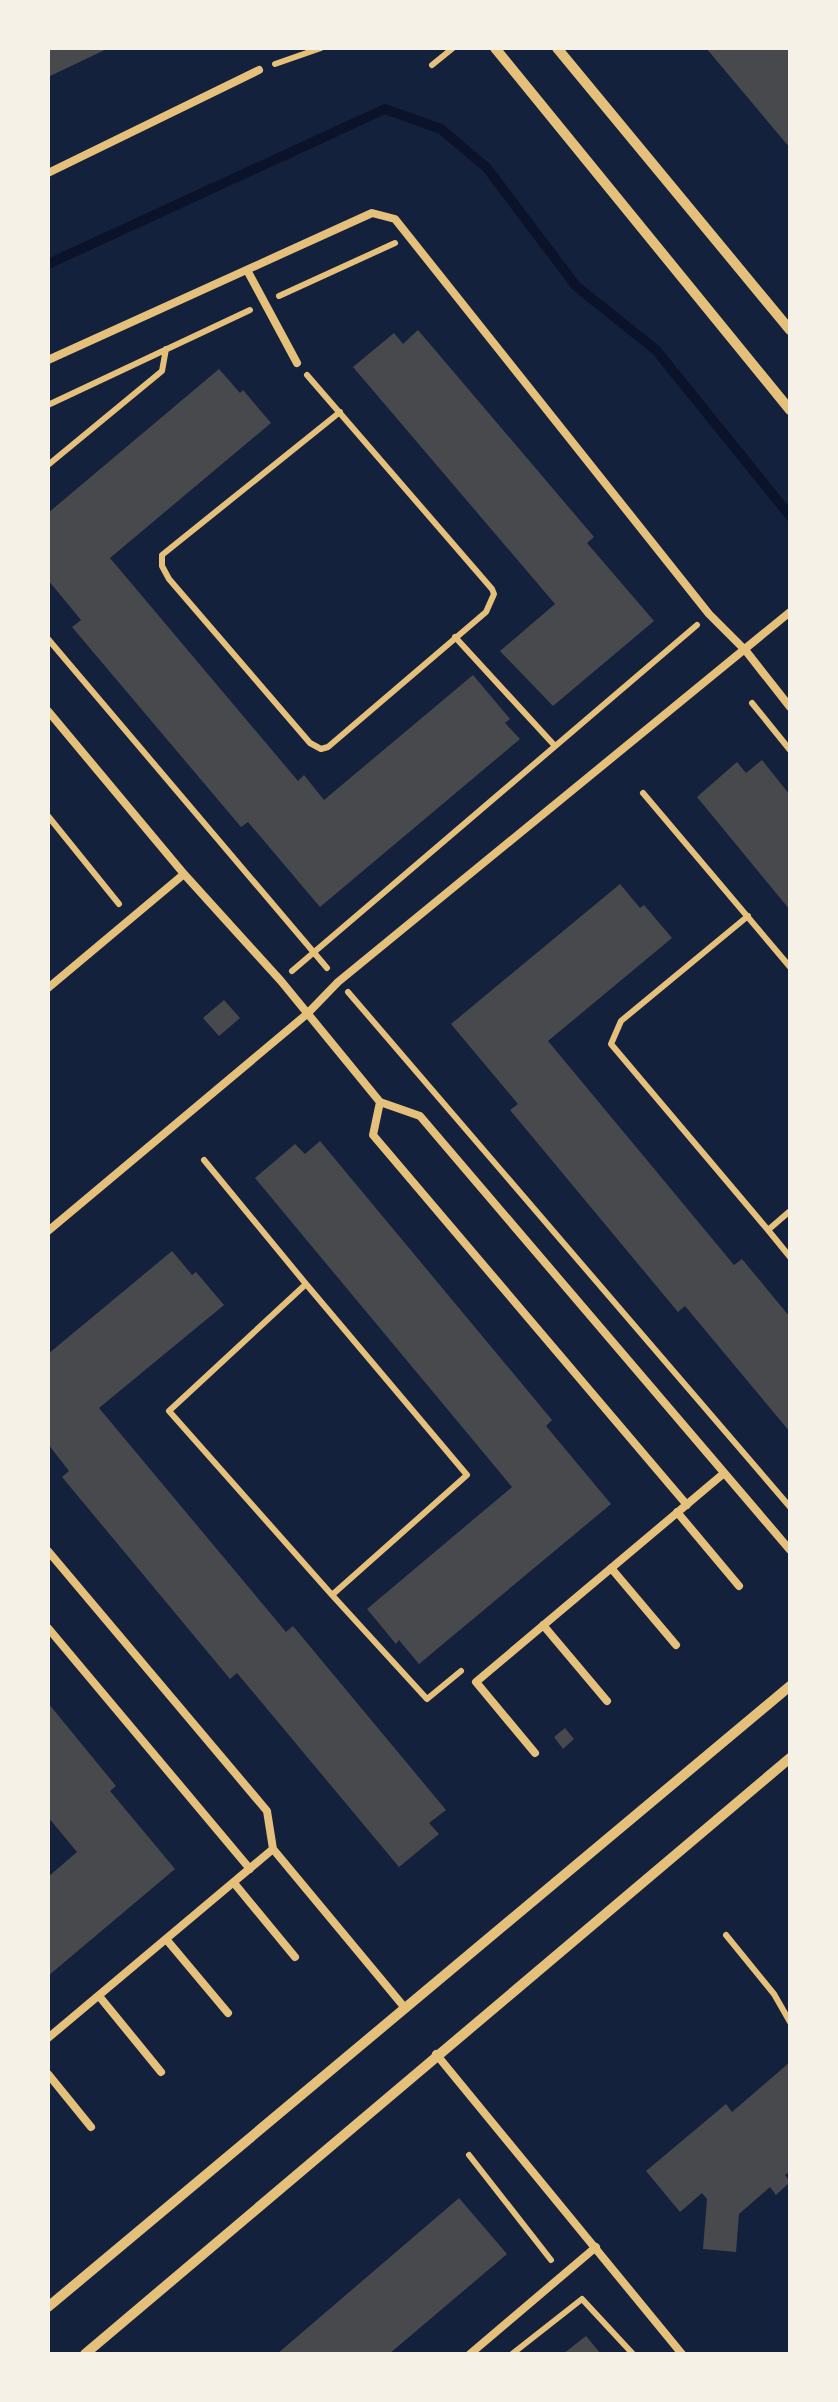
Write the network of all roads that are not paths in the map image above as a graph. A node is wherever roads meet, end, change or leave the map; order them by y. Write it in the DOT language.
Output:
graph roads {
  1 [pos="495,48"];
  2 [pos="556,48"];
  3 [pos="259,70"];
  4 [pos="48,173"];
  5 [pos="247,270"];
  6 [pos="790,330"];
  7 [pos="48,360"];
  8 [pos="297,362"];
  9 [pos="790,410"];
  10 [pos="790,612"];
  11 [pos="746,651"];
  12 [pos="790,706"];
  13 [pos="48,712"];
  14 [pos="184,874"];
  15 [pos="48,988"];
  16 [pos="307,1014"];
  17 [pos="380,1102"];
  18 [pos="48,1231"];
  19 [pos="723,1474"];
  20 [pos="686,1504"];
  21 [pos="677,1512"];
  22 [pos="790,1550"];
  23 [pos="48,1551"];
  24 [pos="612,1568"];
  25 [pos="740,1586"];
  26 [pos="543,1625"];
  27 [pos="48,1628"];
  28 [pos="676,1645"];
  29 [pos="790,1686"];
  30 [pos="607,1701"];
  31 [pos="536,1753"];
  32 [pos="790,1758"];
  33 [pos="273,1848"];
  34 [pos="250,1869"];
  35 [pos="234,1882"];
  36 [pos="166,1939"];
  37 [pos="295,1957"];
  38 [pos="98,1996"];
  39 [pos="405,2008"];
  40 [pos="228,2013"];
  41 [pos="48,2038"];
  42 [pos="436,2054"];
  43 [pos="161,2072"];
  44 [pos="48,2074"];
  45 [pos="91,2126"];
  46 [pos="596,2247"];
  47 [pos="48,2307"];
  48 [pos="85,2354"];
  49 [pos="470,2354"];
  50 [pos="682,2354"];
  1 -- 9 [label="street"];
  2 -- 6 [label="street"];
  3 -- 4 [label="lane"];
  5 -- 7 [label="lane"];
  5 -- 8 [label="lane"];
  5 -- 11 [label="lane"];
  10 -- 11 [label="lane"];
  11 -- 12 [label="lane"];
  11 -- 16 [label="lane"];
  13 -- 14 [label="lane"];
  14 -- 15 [label="lane"];
  14 -- 16 [label="lane"];
  16 -- 17 [label="lane"];
  16 -- 18 [label="lane"];
  17 -- 19 [label="lane"];
  17 -- 20 [label="lane"];
  19 -- 20 [label="lane"];
  19 -- 22 [label="lane"];
  20 -- 21 [label="lane"];
  21 -- 24 [label="lane"];
  21 -- 25 [label="lane"];
  23 -- 33 [label="lane"];
  24 -- 26 [label="lane"];
  24 -- 28 [label="lane"];
  26 -- 30 [label="lane"];
  26 -- 31 [label="lane"];
  27 -- 34 [label="lane"];
  29 -- 39 [label="street"];
  32 -- 42 [label="street"];
  33 -- 34 [label="lane"];
  33 -- 39 [label="lane"];
  34 -- 35 [label="lane"];
  35 -- 36 [label="lane"];
  35 -- 37 [label="lane"];
  36 -- 38 [label="lane"];
  36 -- 40 [label="lane"];
  38 -- 41 [label="lane"];
  38 -- 43 [label="lane"];
  39 -- 47 [label="street"];
  42 -- 46 [label="lane"];
  42 -- 48 [label="street"];
  44 -- 45 [label="lane"];
  46 -- 49 [label="lane"];
  46 -- 50 [label="lane"];
}
